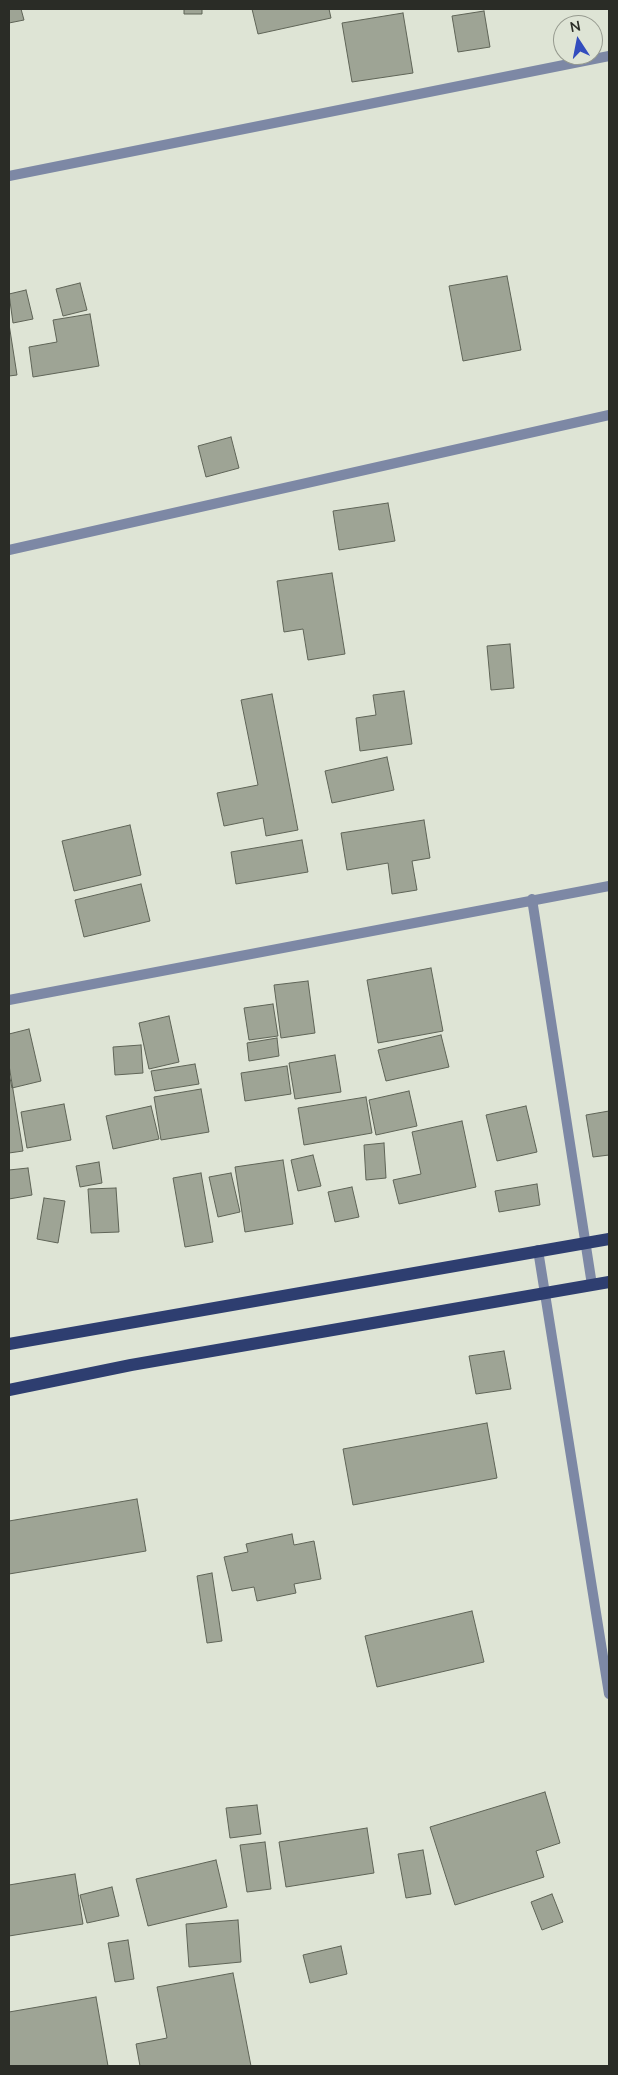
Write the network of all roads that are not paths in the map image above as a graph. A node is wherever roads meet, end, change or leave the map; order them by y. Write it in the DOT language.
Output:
graph roads {
  1 [pos="609,56"];
  2 [pos="9,176"];
  3 [pos="609,415"];
  4 [pos="9,550"];
  5 [pos="609,886"];
  6 [pos="532,899"];
  7 [pos="9,1000"];
  8 [pos="609,1239"];
  9 [pos="585,1243"];
  10 [pos="538,1250"];
  11 [pos="609,1282"];
  12 [pos="592,1285"];
  13 [pos="544,1294"];
  14 [pos="9,1344"];
  15 [pos="9,1390"];
  16 [pos="609,1694"];
  1 -- 2 [label="street"];
  3 -- 4 [label="street"];
  5 -- 6 [label="street"];
  6 -- 7 [label="street"];
  6 -- 9 [label="street"];
  8 -- 9 [label="main road"];
  9 -- 10 [label="main road"];
  9 -- 12 [label="street"];
  10 -- 13 [label="street"];
  10 -- 14 [label="main road"];
  11 -- 12 [label="main road"];
  12 -- 13 [label="main road"];
  13 -- 15 [label="main road"];
  13 -- 16 [label="street"];
}
